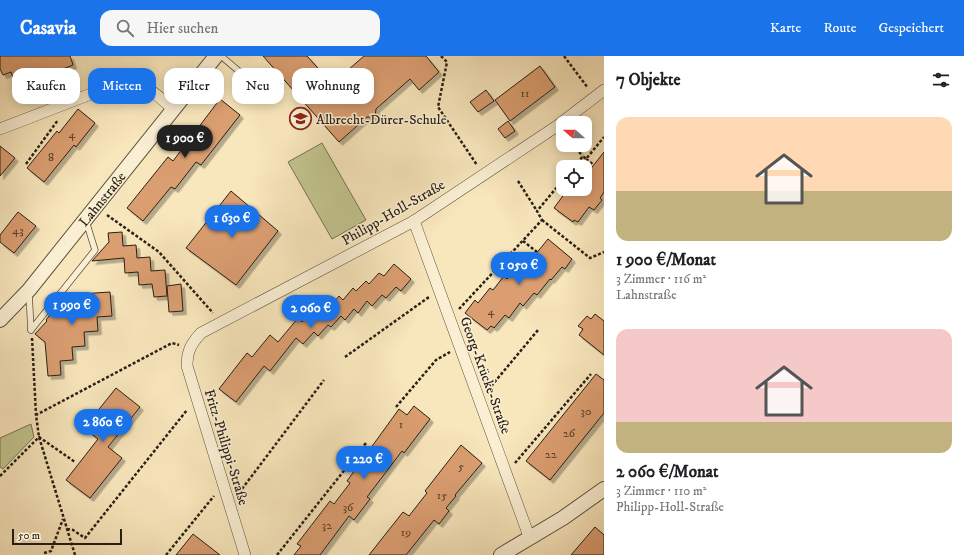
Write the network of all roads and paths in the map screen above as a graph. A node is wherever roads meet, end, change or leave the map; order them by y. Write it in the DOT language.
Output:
graph roads {
  1 [pos="216,56"];
  2 [pos="221,56"];
  3 [pos="441,56"];
  4 [pos="564,56"];
  5 [pos="235,68"];
  6 [pos="604,90"];
  7 [pos="594,97"];
  8 [pos="80,98"];
  9 [pos="66,104"];
  10 [pos="70,104"];
  11 [pos="173,109"];
  12 [pos="0,129"];
  13 [pos="604,137"];
  14 [pos="579,152"];
  15 [pos="583,156"];
  16 [pos="586,159"];
  17 [pos="580,160"];
  18 [pos="26,164"];
  19 [pos="594,165"];
  20 [pos="484,176"];
  21 [pos="518,181"];
  22 [pos="556,189"];
  23 [pos="538,211"];
  24 [pos="106,214"];
  25 [pos="85,220"];
  26 [pos="542,220"];
  27 [pos="414,221"];
  28 [pos="523,241"];
  29 [pos="537,252"];
  30 [pos="604,252"];
  31 [pos="29,290"];
  32 [pos="439,290"];
  33 [pos="214,313"];
  34 [pos="456,313"];
  35 [pos="0,320"];
  36 [pos="31,330"];
  37 [pos="538,330"];
  38 [pos="189,347"];
  39 [pos="459,347"];
  40 [pos="345,357"];
  41 [pos="591,374"];
  42 [pos="324,380"];
  43 [pos="196,399"];
  44 [pos="479,401"];
  45 [pos="396,406"];
  46 [pos="36,415"];
  47 [pos="39,437"];
  48 [pos="366,443"];
  49 [pos="75,462"];
  50 [pos="506,474"];
  51 [pos="0,476"];
  52 [pos="223,485"];
  53 [pos="604,488"];
  54 [pos="229,506"];
  55 [pos="64,518"];
  56 [pos="67,529"];
  57 [pos="530,539"];
  58 [pos="46,555"];
  59 [pos="74,555"];
  60 [pos="166,555"];
  61 [pos="245,555"];
  62 [pos="276,555"];
  63 [pos="501,555"];
  1 -- 11 [label="street, Lahnstraße"];
  2 -- 5 [label="lane"];
  3 -- 20 [label="path"];
  4 -- 7 [label="path"];
  6 -- 7 [label="street, Philipp-Holl-Straße"];
  7 -- 20 [label="street, Philipp-Holl-Straße"];
  8 -- 11 [label="street"];
  9 -- 12 [label="street"];
  10 -- 18 [label="path"];
  11 -- 25 [label="street, Lahnstraße"];
  13 -- 16 [label="path"];
  14 -- 15 [label="path"];
  15 -- 16 [label="path"];
  15 -- 17 [label="path"];
  16 -- 19 [label="path"];
  20 -- 27 [label="street, Philipp-Holl-Straße"];
  21 -- 23 [label="path"];
  22 -- 23 [label="path"];
  23 -- 26 [label="path"];
  24 -- 33 [label="path"];
  25 -- 31 [label="street, Lahnstraße"];
  25 -- 36 [label="lane"];
  26 -- 28 [label="path"];
  26 -- 30 [label="path"];
  27 -- 32 [label="street, Georg-Krücke-Straße"];
  27 -- 38 [label="street, Philipp-Holl-Straße"];
  28 -- 29 [label="path"];
  28 -- 34 [label="path"];
  31 -- 35 [label="street, Lahnstraße"];
  31 -- 36 [label="lane"];
  32 -- 39 [label="street, Georg-Krücke-Straße"];
  32 -- 40 [label="path"];
  36 -- 46 [label="path"];
  37 -- 44 [label="path"];
  38 -- 43 [label="street, Fritz-Philippi-Straße"];
  38 -- 46 [label="path"];
  39 -- 44 [label="street, Georg-Krücke-Straße"];
  39 -- 45 [label="path"];
  41 -- 50 [label="path"];
  42 -- 54 [label="path"];
  43 -- 52 [label="street, Fritz-Philippi-Straße"];
  43 -- 56 [label="path"];
  44 -- 50 [label="street, Georg-Krücke-Straße"];
  46 -- 47 [label="path"];
  47 -- 49 [label="path"];
  47 -- 51 [label="path"];
  47 -- 55 [label="path"];
  48 -- 62 [label="path"];
  50 -- 57 [label="street, Georg-Krücke-Straße"];
  52 -- 54 [label="street, Fritz-Philippi-Straße"];
  52 -- 60 [label="path"];
  53 -- 57 [label="street"];
  54 -- 61 [label="street, Fritz-Philippi-Straße"];
  55 -- 56 [label="path"];
  55 -- 58 [label="path"];
  56 -- 59 [label="path"];
  57 -- 63 [label="street"];
}
